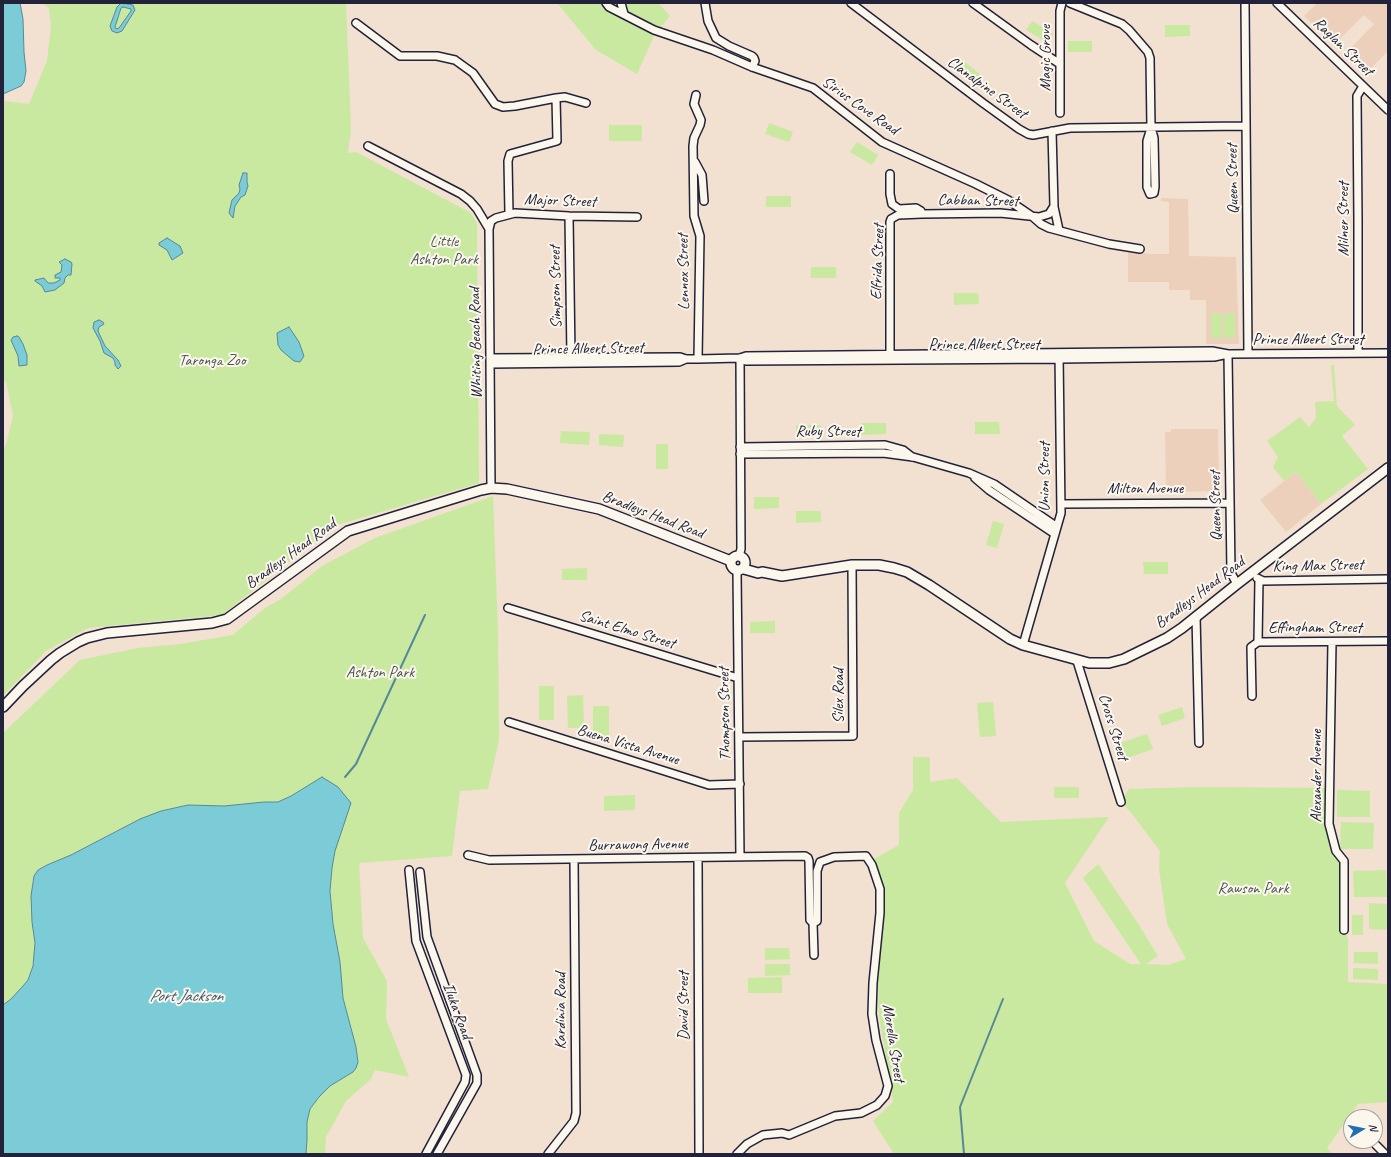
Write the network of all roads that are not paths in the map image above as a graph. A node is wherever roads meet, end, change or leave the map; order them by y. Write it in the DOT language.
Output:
graph roads {
  1 [pos="606,3"];
  2 [pos="621,3"];
  3 [pos="705,3"];
  4 [pos="851,3"];
  5 [pos="973,3"];
  6 [pos="1062,3"];
  7 [pos="1070,3"];
  8 [pos="1245,3"];
  9 [pos="1278,3"];
  10 [pos="624,14"];
  11 [pos="356,23"];
  12 [pos="1060,64"];
  13 [pos="752,67"];
  14 [pos="1363,86"];
  15 [pos="696,95"];
  16 [pos="556,98"];
  17 [pos="586,103"];
  18 [pos="1388,110"];
  19 [pos="1060,113"];
  20 [pos="1246,126"];
  21 [pos="1151,128"];
  22 [pos="1052,131"];
  23 [pos="368,146"];
  24 [pos="694,160"];
  25 [pos="890,174"];
  26 [pos="704,201"];
  27 [pos="1054,206"];
  28 [pos="509,214"];
  29 [pos="922,214"];
  30 [pos="569,216"];
  31 [pos="637,217"];
  32 [pos="1033,217"];
  33 [pos="489,229"];
  34 [pos="1059,230"];
  35 [pos="1140,249"];
  36 [pos="1388,353"];
  37 [pos="1228,354"];
  38 [pos="1248,354"];
  39 [pos="1358,354"];
  40 [pos="890,355"];
  41 [pos="1059,356"];
  42 [pos="571,357"];
  43 [pos="740,358"];
  44 [pos="686,359"];
  45 [pos="698,359"];
  46 [pos="490,361"];
  47 [pos="740,450"];
  48 [pos="1388,468"];
  49 [pos="491,488"];
  50 [pos="1230,503"];
  51 [pos="1061,504"];
  52 [pos="1056,531"];
  53 [pos="739,564"];
  54 [pos="852,565"];
  55 [pos="1249,575"];
  56 [pos="1259,579"];
  57 [pos="1388,579"];
  58 [pos="1237,584"];
  59 [pos="508,608"];
  60 [pos="1196,616"];
  61 [pos="1388,641"];
  62 [pos="1258,642"];
  63 [pos="1332,642"];
  64 [pos="1023,645"];
  65 [pos="1077,660"];
  66 [pos="738,678"];
  67 [pos="1252,696"];
  68 [pos="3,707"];
  69 [pos="509,722"];
  70 [pos="739,737"];
  71 [pos="1199,743"];
  72 [pos="740,784"];
  73 [pos="1121,802"];
  74 [pos="468,855"];
  75 [pos="740,857"];
  76 [pos="698,858"];
  77 [pos="574,860"];
  78 [pos="409,870"];
  79 [pos="420,872"];
  80 [pos="813,923"];
  81 [pos="1344,930"];
  82 [pos="814,955"];
  83 [pos="426,1154"];
  84 [pos="437,1154"];
  85 [pos="548,1154"];
  86 [pos="699,1154"];
  87 [pos="737,1154"];
  1 -- 10 [label="street, Sirius Cove Road"];
  2 -- 10 [label="street"];
  3 -- 13 [label="street"];
  4 -- 22 [label="street, Clanalpine Street"];
  5 -- 12 [label="street"];
  6 -- 12 [label="street, Magic Grove"];
  7 -- 21 [label="street"];
  8 -- 20 [label="street, Queen Street"];
  9 -- 14 [label="street, Raglan Street"];
  10 -- 13 [label="street, Sirius Cove Road"];
  11 -- 16 [label="street"];
  12 -- 19 [label="street, Magic Grove"];
  13 -- 32 [label="street, Sirius Cove Road"];
  14 -- 18 [label="street, Raglan Street"];
  14 -- 39 [label="street, Milner Street"];
  15 -- 24 [label="street, Lennox Street"];
  16 -- 17 [label="street"];
  16 -- 28 [label="street"];
  20 -- 21 [label="street, Clanalpine Street"];
  20 -- 38 [label="street, Queen Street"];
  21 -- 21 [label="street"];
  21 -- 22 [label="street, Clanalpine Street"];
  22 -- 27 [label="street"];
  23 -- 33 [label="street"];
  24 -- 26 [label="street, Lennox Street"];
  24 -- 45 [label="street, Lennox Street"];
  25 -- 29 [label="street, Elfrida Street"];
  27 -- 32 [label="street"];
  27 -- 34 [label="street"];
  28 -- 30 [label="street, Major Street"];
  28 -- 33 [label="street, Major Street"];
  29 -- 32 [label="street, Cabban Street"];
  29 -- 40 [label="street, Elfrida Street"];
  30 -- 31 [label="street, Major Street"];
  30 -- 42 [label="street, Simpson Street"];
  32 -- 34 [label="street, Sirius Cove Road"];
  33 -- 46 [label="street, Whiting Beach Road"];
  34 -- 35 [label="street, Sirius Cove Road"];
  36 -- 39 [label="street, Prince Albert Street"];
  37 -- 38 [label="street, Prince Albert Street"];
  37 -- 41 [label="street, Prince Albert Street"];
  37 -- 50 [label="street, Queen Street"];
  38 -- 39 [label="street, Prince Albert Street"];
  40 -- 41 [label="street, Prince Albert Street"];
  40 -- 43 [label="street, Prince Albert Street"];
  41 -- 43 [label="street, Prince Albert Street"];
  41 -- 51 [label="street, Union Street"];
  42 -- 44 [label="street, Prince Albert Street"];
  42 -- 46 [label="street, Prince Albert Street"];
  43 -- 45 [label="street, Prince Albert Street"];
  43 -- 47 [label="street, Thompson Street"];
  44 -- 45 [label="street, Prince Albert Street"];
  44 -- 46 [label="street, Prince Albert Street"];
  46 -- 49 [label="street, Whiting Beach Road"];
  47 -- 52 [label="street, Ruby Street"];
  47 -- 53 [label="street, Thompson Street"];
  48 -- 55 [label="main road, Bradleys Head Road"];
  49 -- 53 [label="main road, Bradleys Head Road"];
  49 -- 68 [label="main road, Bradleys Head Road"];
  50 -- 51 [label="street, Milton Avenue"];
  50 -- 58 [label="street, Queen Street"];
  51 -- 52 [label="street, Union Street"];
  52 -- 64 [label="street, Union Street"];
  53 -- 54 [label="main road, Bradleys Head Road"];
  53 -- 66 [label="street, Thompson Street"];
  54 -- 64 [label="main road, Bradleys Head Road"];
  54 -- 70 [label="street, Silex Road"];
  55 -- 56 [label="street, King Max Street"];
  55 -- 58 [label="main road, Bradleys Head Road"];
  56 -- 57 [label="street, King Max Street"];
  56 -- 62 [label="street, Effingham Street"];
  58 -- 60 [label="main road, Bradleys Head Road"];
  59 -- 66 [label="street, Saint Elmo Street"];
  60 -- 65 [label="main road, Bradleys Head Road"];
  60 -- 71 [label="street"];
  61 -- 63 [label="street, Effingham Street"];
  62 -- 63 [label="street, Effingham Street"];
  62 -- 67 [label="street"];
  63 -- 81 [label="street, Alexander Avenue"];
  64 -- 65 [label="main road, Bradleys Head Road"];
  65 -- 73 [label="street, Cross Street"];
  66 -- 70 [label="street, Thompson Street"];
  69 -- 72 [label="street, Buena Vista Avenue"];
  70 -- 72 [label="street, Thompson Street"];
  72 -- 75 [label="street, Thompson Street"];
  74 -- 77 [label="street, Burrawong Avenue"];
  75 -- 76 [label="street, Burrawong Avenue"];
  75 -- 80 [label="street, Burrawong Avenue"];
  76 -- 77 [label="street, Burrawong Avenue"];
  76 -- 86 [label="street, David Street"];
  77 -- 85 [label="street, Kardinia Road"];
  78 -- 83 [label="street, Iluka Road"];
  79 -- 84 [label="street, Iluka Road"];
  80 -- 82 [label="street"];
  80 -- 87 [label="street, Morella Street"];
}
